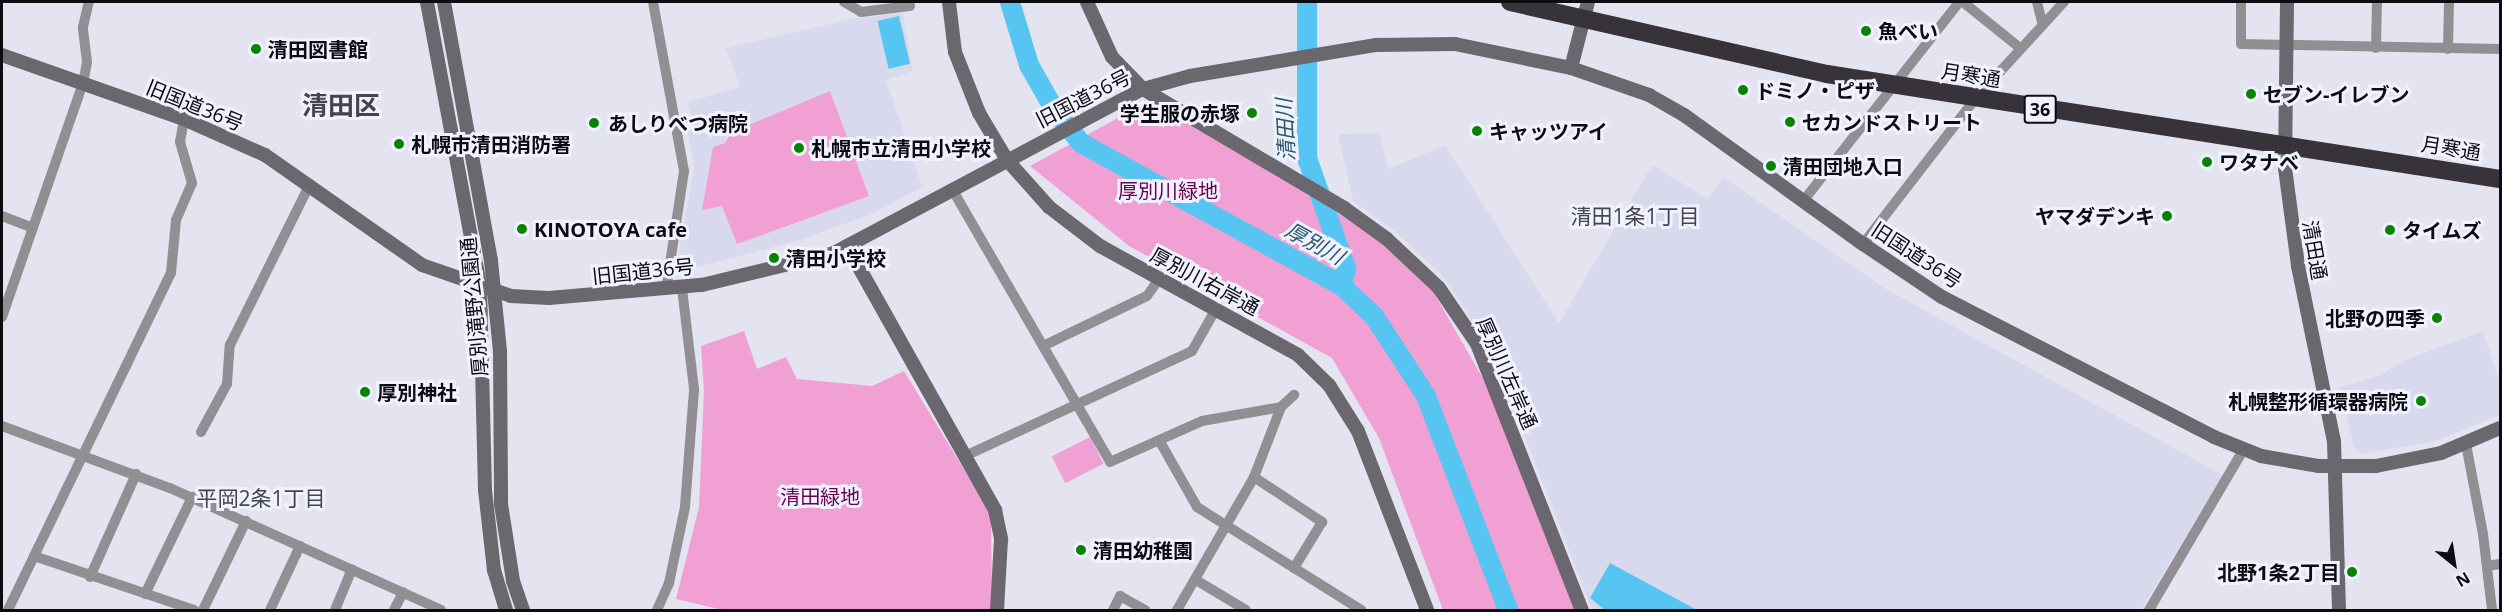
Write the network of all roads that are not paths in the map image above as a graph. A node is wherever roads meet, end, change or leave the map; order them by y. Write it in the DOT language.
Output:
graph roads {
  1 [pos="88,2"];
  2 [pos="427,2"];
  3 [pos="444,2"];
  4 [pos="653,2"];
  5 [pos="844,2"];
  6 [pos="909,2"];
  7 [pos="949,2"];
  8 [pos="1087,2"];
  9 [pos="1510,2"];
  10 [pos="1588,2"];
  11 [pos="1961,2"];
  12 [pos="2037,2"];
  13 [pos="2064,2"];
  14 [pos="2241,2"];
  15 [pos="2287,2"];
  16 [pos="2377,2"];
  17 [pos="2449,2"];
  18 [pos="1583,20"];
  19 [pos="2042,22"];
  20 [pos="2286,44"];
  21 [pos="2020,48"];
  22 [pos="2376,48"];
  23 [pos="2448,49"];
  24 [pos="2500,49"];
  25 [pos="2,55"];
  26 [pos="1570,68"];
  27 [pos="83,83"];
  28 [pos="1893,85"];
  29 [pos="1143,89"];
  30 [pos="1975,99"];
  31 [pos="184,119"];
  32 [pos="2285,146"];
  33 [pos="1007,160"];
  34 [pos="2500,179"];
  35 [pos="310,184"];
  36 [pos="952,189"];
  37 [pos="1804,200"];
  38 [pos="2,216"];
  39 [pos="33,228"];
  40 [pos="1863,244"];
  41 [pos="848,246"];
  42 [pos="1159,279"];
  43 [pos="480,286"];
  44 [pos="682,288"];
  45 [pos="666,290"];
  46 [pos="495,291"];
  47 [pos="1216,309"];
  48 [pos="2,317"];
  49 [pos="1043,346"];
  50 [pos="1294,395"];
  51 [pos="1076,404"];
  52 [pos="1281,406"];
  53 [pos="2,426"];
  54 [pos="2500,428"];
  55 [pos="201,432"];
  56 [pos="1159,440"];
  57 [pos="2466,444"];
  58 [pos="2244,448"];
  59 [pos="83,456"];
  60 [pos="965,456"];
  61 [pos="2337,467"];
  62 [pos="136,474"];
  63 [pos="1254,477"];
  64 [pos="192,497"];
  65 [pos="246,521"];
  66 [pos="1227,529"];
  67 [pos="300,546"];
  68 [pos="34,556"];
  69 [pos="2500,564"];
  70 [pos="2487,566"];
  71 [pos="352,568"];
  72 [pos="1294,568"];
  73 [pos="90,577"];
  74 [pos="1196,580"];
  75 [pos="403,592"];
  76 [pos="145,594"];
  77 [pos="8,610"];
  78 [pos="194,610"];
  79 [pos="203,610"];
  80 [pos="270,610"];
  81 [pos="334,610"];
  82 [pos="394,610"];
  83 [pos="441,610"];
  84 [pos="506,610"];
  85 [pos="523,610"];
  86 [pos="657,610"];
  87 [pos="997,610"];
  88 [pos="1113,610"];
  89 [pos="1145,610"];
  90 [pos="1177,610"];
  91 [pos="1246,610"];
  92 [pos="1361,610"];
  93 [pos="1427,610"];
  94 [pos="1582,610"];
  95 [pos="2149,610"];
  96 [pos="2339,610"];
  97 [pos="2492,610"];
  1 -- 27 [label="street"];
  2 -- 43 [label="street, 厚別滝野公園通"];
  3 -- 46 [label="street, 厚別滝野公園通"];
  4 -- 45 [label="street"];
  5 -- 6 [label="street"];
  7 -- 33 [label="street, 厚別川右岸通"];
  8 -- 29 [label="street, 厚別川左岸通"];
  9 -- 18 [label="highway, 月寒通 / 36"];
  10 -- 18 [label="street"];
  11 -- 21 [label="street"];
  11 -- 28 [label="street"];
  12 -- 19 [label="street"];
  13 -- 19 [label="street"];
  14 -- 20 [label="street"];
  15 -- 20 [label="street, 清田通"];
  16 -- 22 [label="street"];
  17 -- 23 [label="street"];
  18 -- 26 [label="street"];
  18 -- 28 [label="highway, 月寒通 / 36"];
  19 -- 21 [label="street"];
  20 -- 22 [label="street"];
  20 -- 32 [label="street, 清田通"];
  21 -- 30 [label="street"];
  22 -- 23 [label="street"];
  23 -- 24 [label="street"];
  25 -- 27 [label="street, 旧国道36号"];
  26 -- 29 [label="street, 旧国道36号"];
  26 -- 37 [label="street, 旧国道36号"];
  27 -- 31 [label="street, 旧国道36号"];
  27 -- 39 [label="street"];
  28 -- 30 [label="highway, 月寒通 / 36"];
  28 -- 37 [label="street"];
  29 -- 33 [label="street, 旧国道36号"];
  29 -- 94 [label="street, 厚別川左岸通"];
  30 -- 32 [label="highway, 月寒通 / 36"];
  30 -- 40 [label="street"];
  31 -- 35 [label="street, 旧国道36号"];
  31 -- 59 [label="street"];
  32 -- 34 [label="highway, 月寒通 / 36"];
  32 -- 61 [label="street, 清田通"];
  33 -- 36 [label="street, 旧国道36号"];
  33 -- 42 [label="street, 厚別川右岸通"];
  35 -- 43 [label="street, 旧国道36号"];
  35 -- 55 [label="street"];
  36 -- 41 [label="street, 旧国道36号"];
  36 -- 49 [label="street"];
  37 -- 40 [label="street, 旧国道36号"];
  38 -- 39 [label="street"];
  39 -- 48 [label="street"];
  40 -- 58 [label="street, 旧国道36号"];
  41 -- 44 [label="street, 旧国道36号"];
  41 -- 60 [label="street"];
  42 -- 47 [label="street, 厚別川右岸通"];
  42 -- 49 [label="street"];
  43 -- 46 [label="street, 旧国道36号"];
  43 -- 84 [label="street, 厚別滝野公園通"];
  44 -- 45 [label="street, 旧国道36号"];
  44 -- 86 [label="street"];
  45 -- 46 [label="street, 旧国道36号"];
  46 -- 85 [label="street, 厚別滝野公園通"];
  47 -- 51 [label="street"];
  47 -- 93 [label="street, 厚別川右岸通"];
  49 -- 51 [label="street"];
  50 -- 52 [label="street"];
  51 -- 56 [label="street"];
  51 -- 60 [label="street"];
  52 -- 56 [label="street"];
  52 -- 63 [label="street"];
  53 -- 59 [label="street"];
  54 -- 57 [label="street, 旧国道36号"];
  56 -- 66 [label="street"];
  57 -- 61 [label="street, 旧国道36号"];
  57 -- 70 [label="street"];
  58 -- 61 [label="street, 旧国道36号"];
  58 -- 95 [label="street"];
  59 -- 62 [label="street"];
  59 -- 68 [label="street"];
  60 -- 87 [label="street"];
  61 -- 96 [label="street, 清田通"];
  62 -- 64 [label="street"];
  62 -- 73 [label="street"];
  63 -- 66 [label="street"];
  63 -- 72 [label="street"];
  64 -- 65 [label="street"];
  64 -- 76 [label="street"];
  65 -- 67 [label="street"];
  65 -- 79 [label="street"];
  66 -- 72 [label="street"];
  66 -- 74 [label="street"];
  67 -- 71 [label="street"];
  67 -- 80 [label="street"];
  68 -- 73 [label="street"];
  68 -- 77 [label="street"];
  69 -- 70 [label="street"];
  70 -- 97 [label="street"];
  71 -- 75 [label="street"];
  71 -- 81 [label="street"];
  72 -- 92 [label="street"];
  73 -- 76 [label="street"];
  74 -- 90 [label="street"];
  74 -- 91 [label="street"];
  75 -- 82 [label="street"];
  75 -- 83 [label="street"];
  76 -- 78 [label="street"];
  88 -- 89 [label="street"];
}
